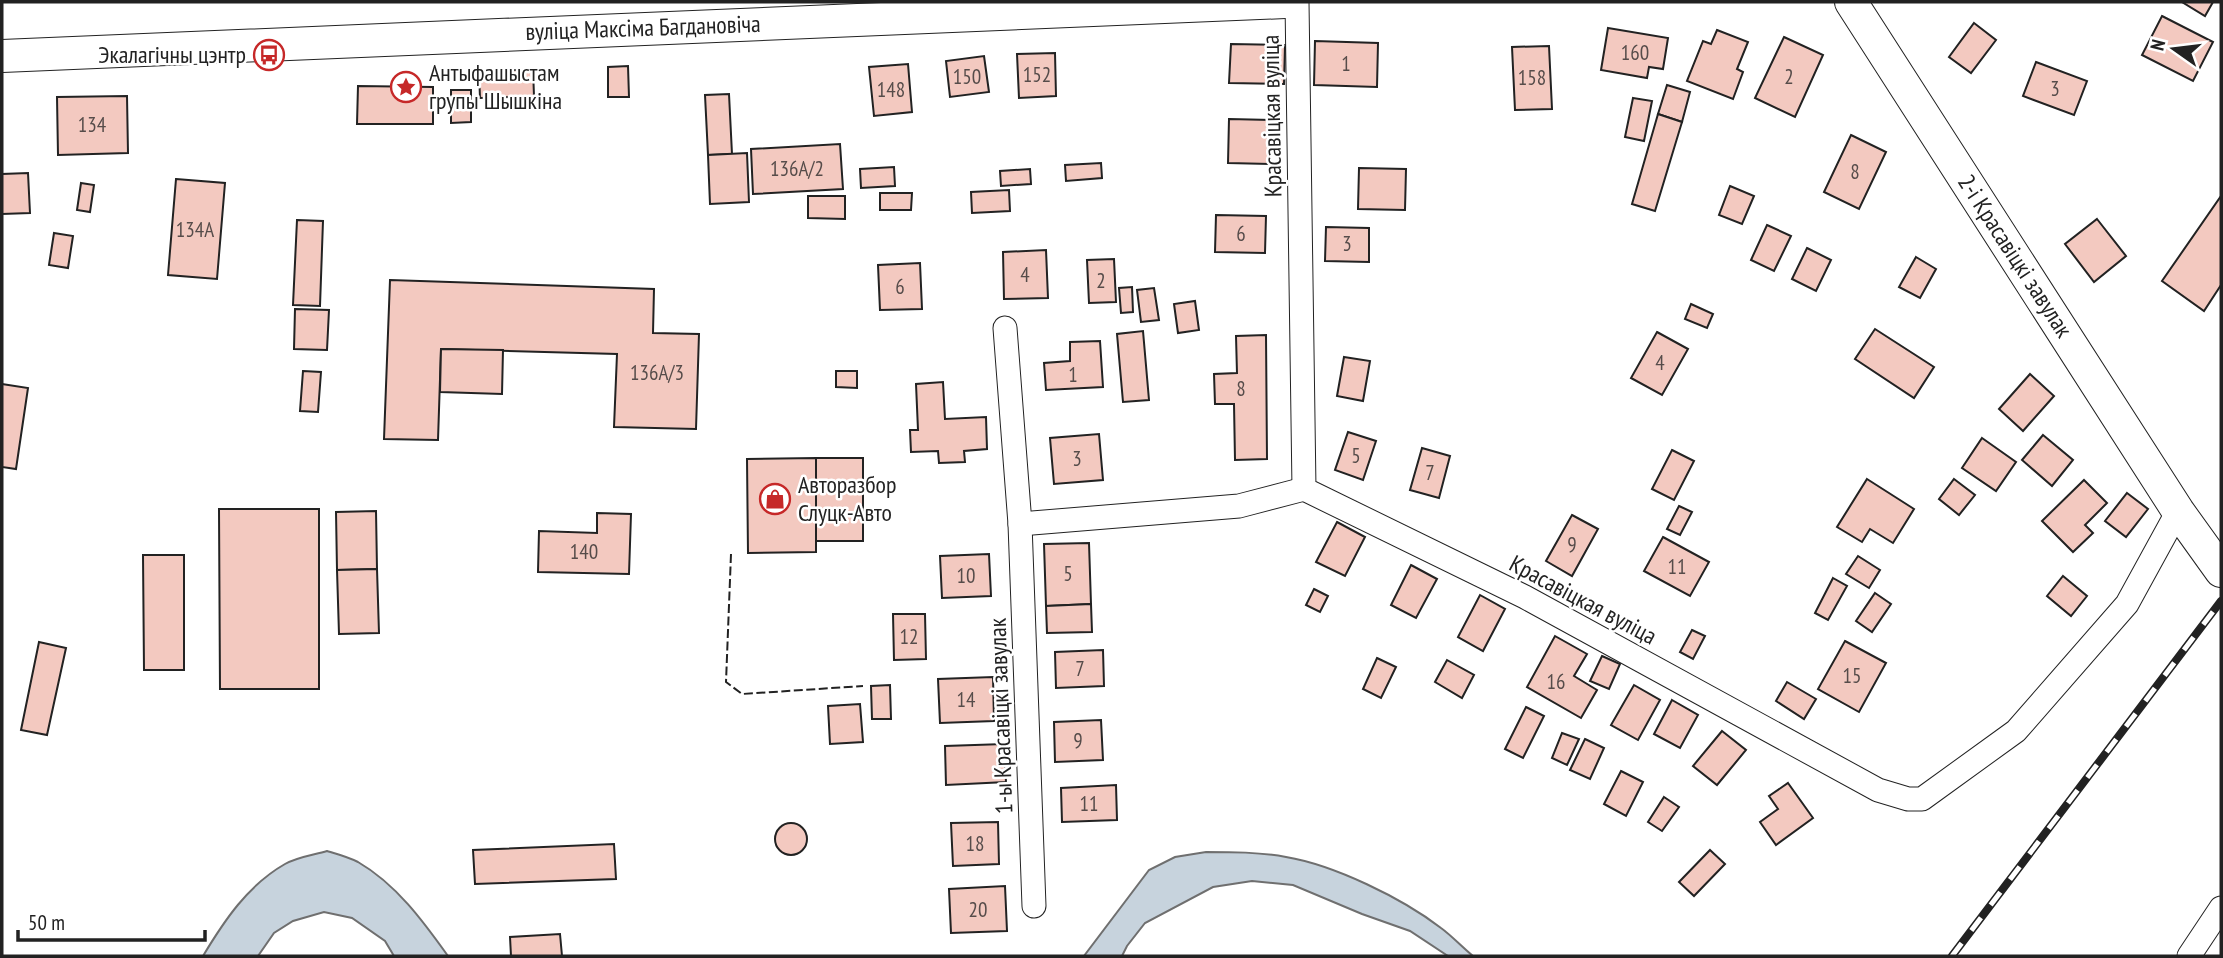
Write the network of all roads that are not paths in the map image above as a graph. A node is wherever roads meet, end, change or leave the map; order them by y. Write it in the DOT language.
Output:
graph roads {
  1 [pos="1285,2"];
  2 [pos="1297,2"];
  3 [pos="1851,2"];
  4 [pos="2,56"];
  5 [pos="1005,328"];
  6 [pos="1304,489"];
  7 [pos="2178,511"];
  8 [pos="1020,524"];
  9 [pos="2221,571"];
  10 [pos="1034,906"];
  11 [pos="2221,908"];
  12 [pos="2189,956"];
  1 -- 4 [label="main road, вуліца Максіма Багдановіча"];
  2 -- 6 [label="street, Красавіцкая вуліца"];
  3 -- 7 [label="main road, 2-і Красавіцкі завулак"];
  5 -- 8 [label="street, 1-ы Красавіцкі завулак"];
  6 -- 7 [label="street, Красавіцкая вуліца"];
  6 -- 8 [label="street"];
  7 -- 9 [label="main road, 2-і Красавіцкі завулак"];
  8 -- 10 [label="street, 1-ы Красавіцкі завулак"];
  11 -- 12 [label="street"];
}
